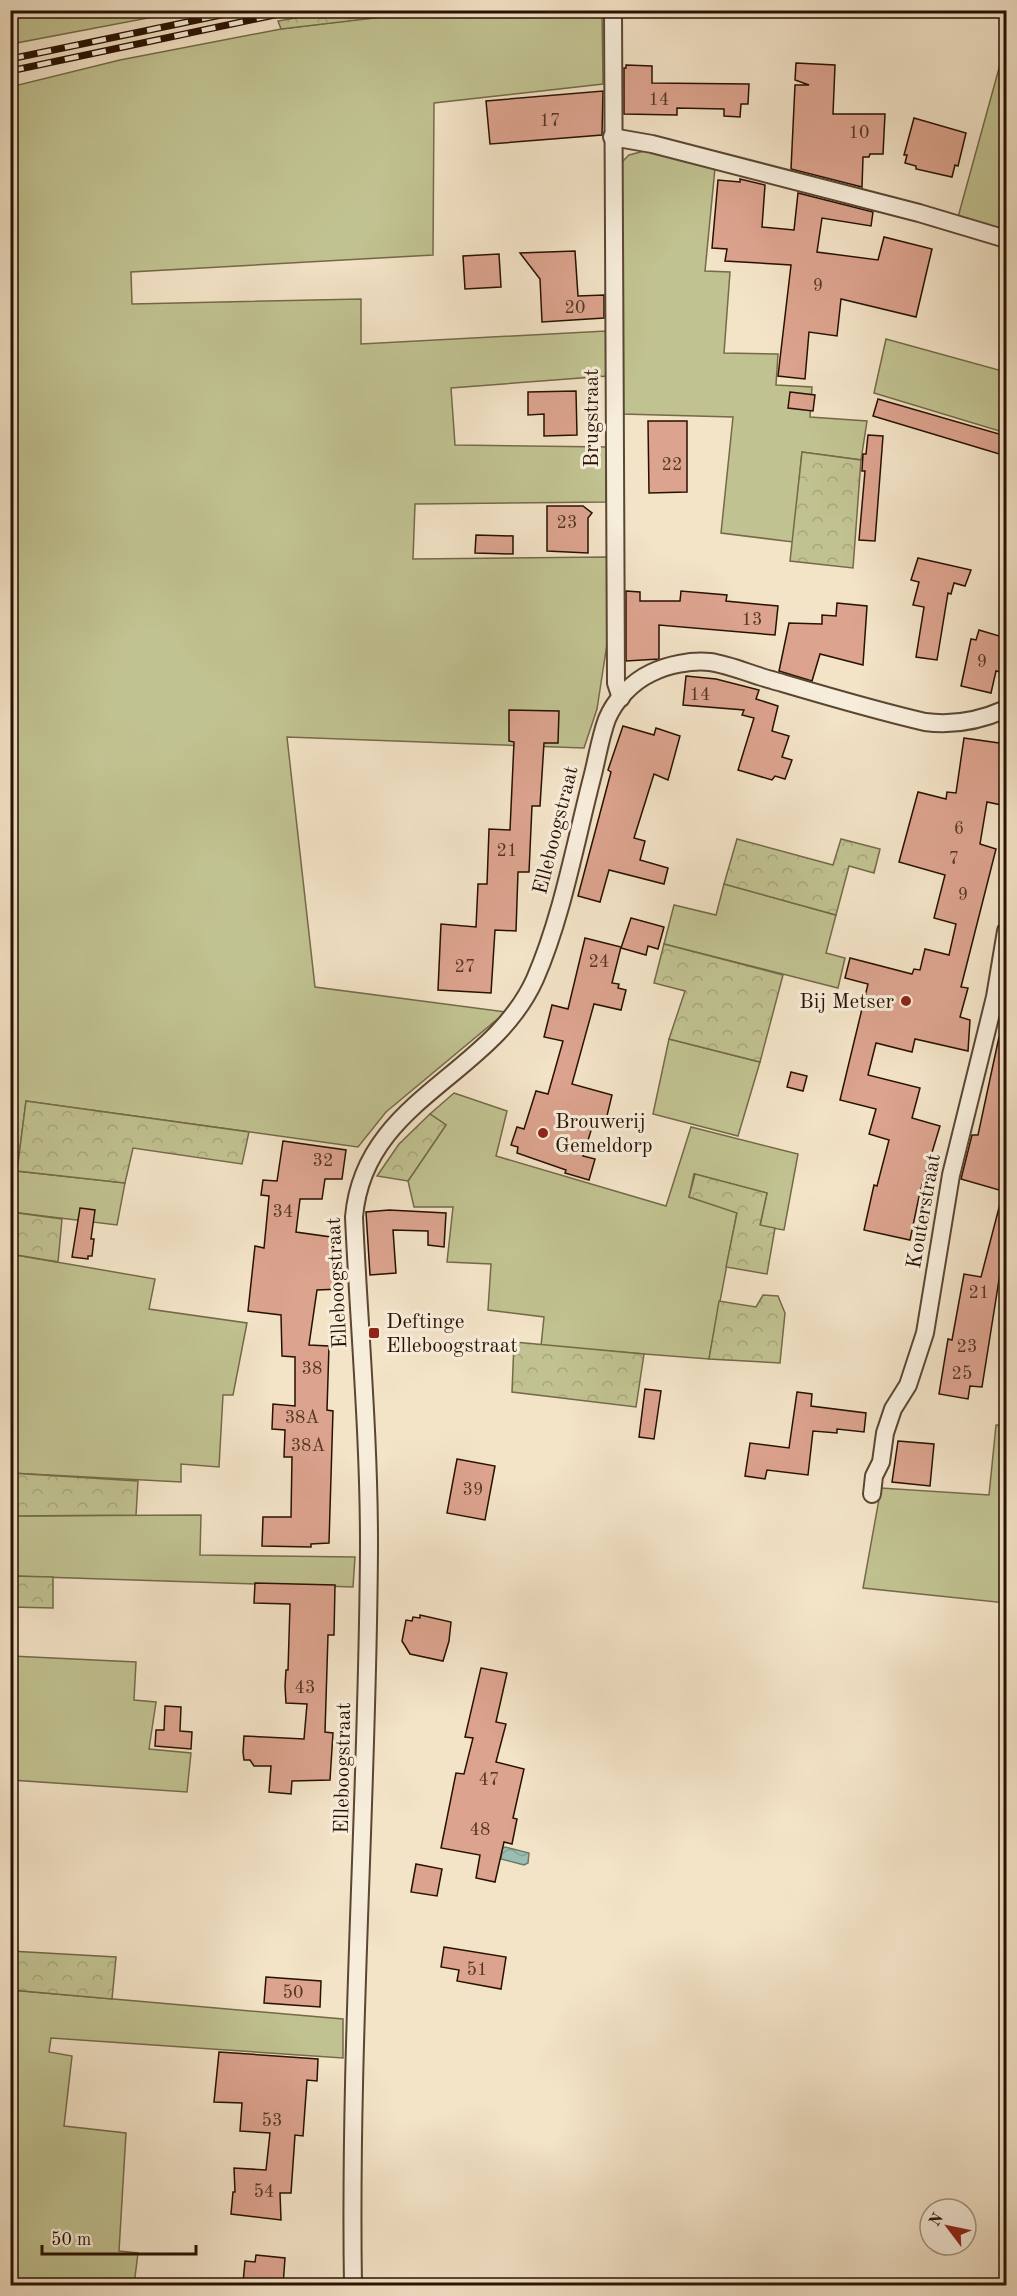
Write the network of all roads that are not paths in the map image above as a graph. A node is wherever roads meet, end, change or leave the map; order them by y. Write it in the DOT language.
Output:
graph roads {
  1 [pos="613,10"];
  2 [pos="612,137"];
  3 [pos="1006,239"];
  4 [pos="621,698"];
  5 [pos="1006,709"];
  6 [pos="1006,931"];
  7 [pos="872,1494"];
  8 [pos="353,2286"];
  1 -- 2 [label="street, Brugstraat"];
  2 -- 3 [label="street"];
  2 -- 4 [label="street, Brugstraat"];
  4 -- 5 [label="street, Elleboogstraat"];
  4 -- 8 [label="street, Elleboogstraat"];
  6 -- 7 [label="street, Kouterstraat"];
}
